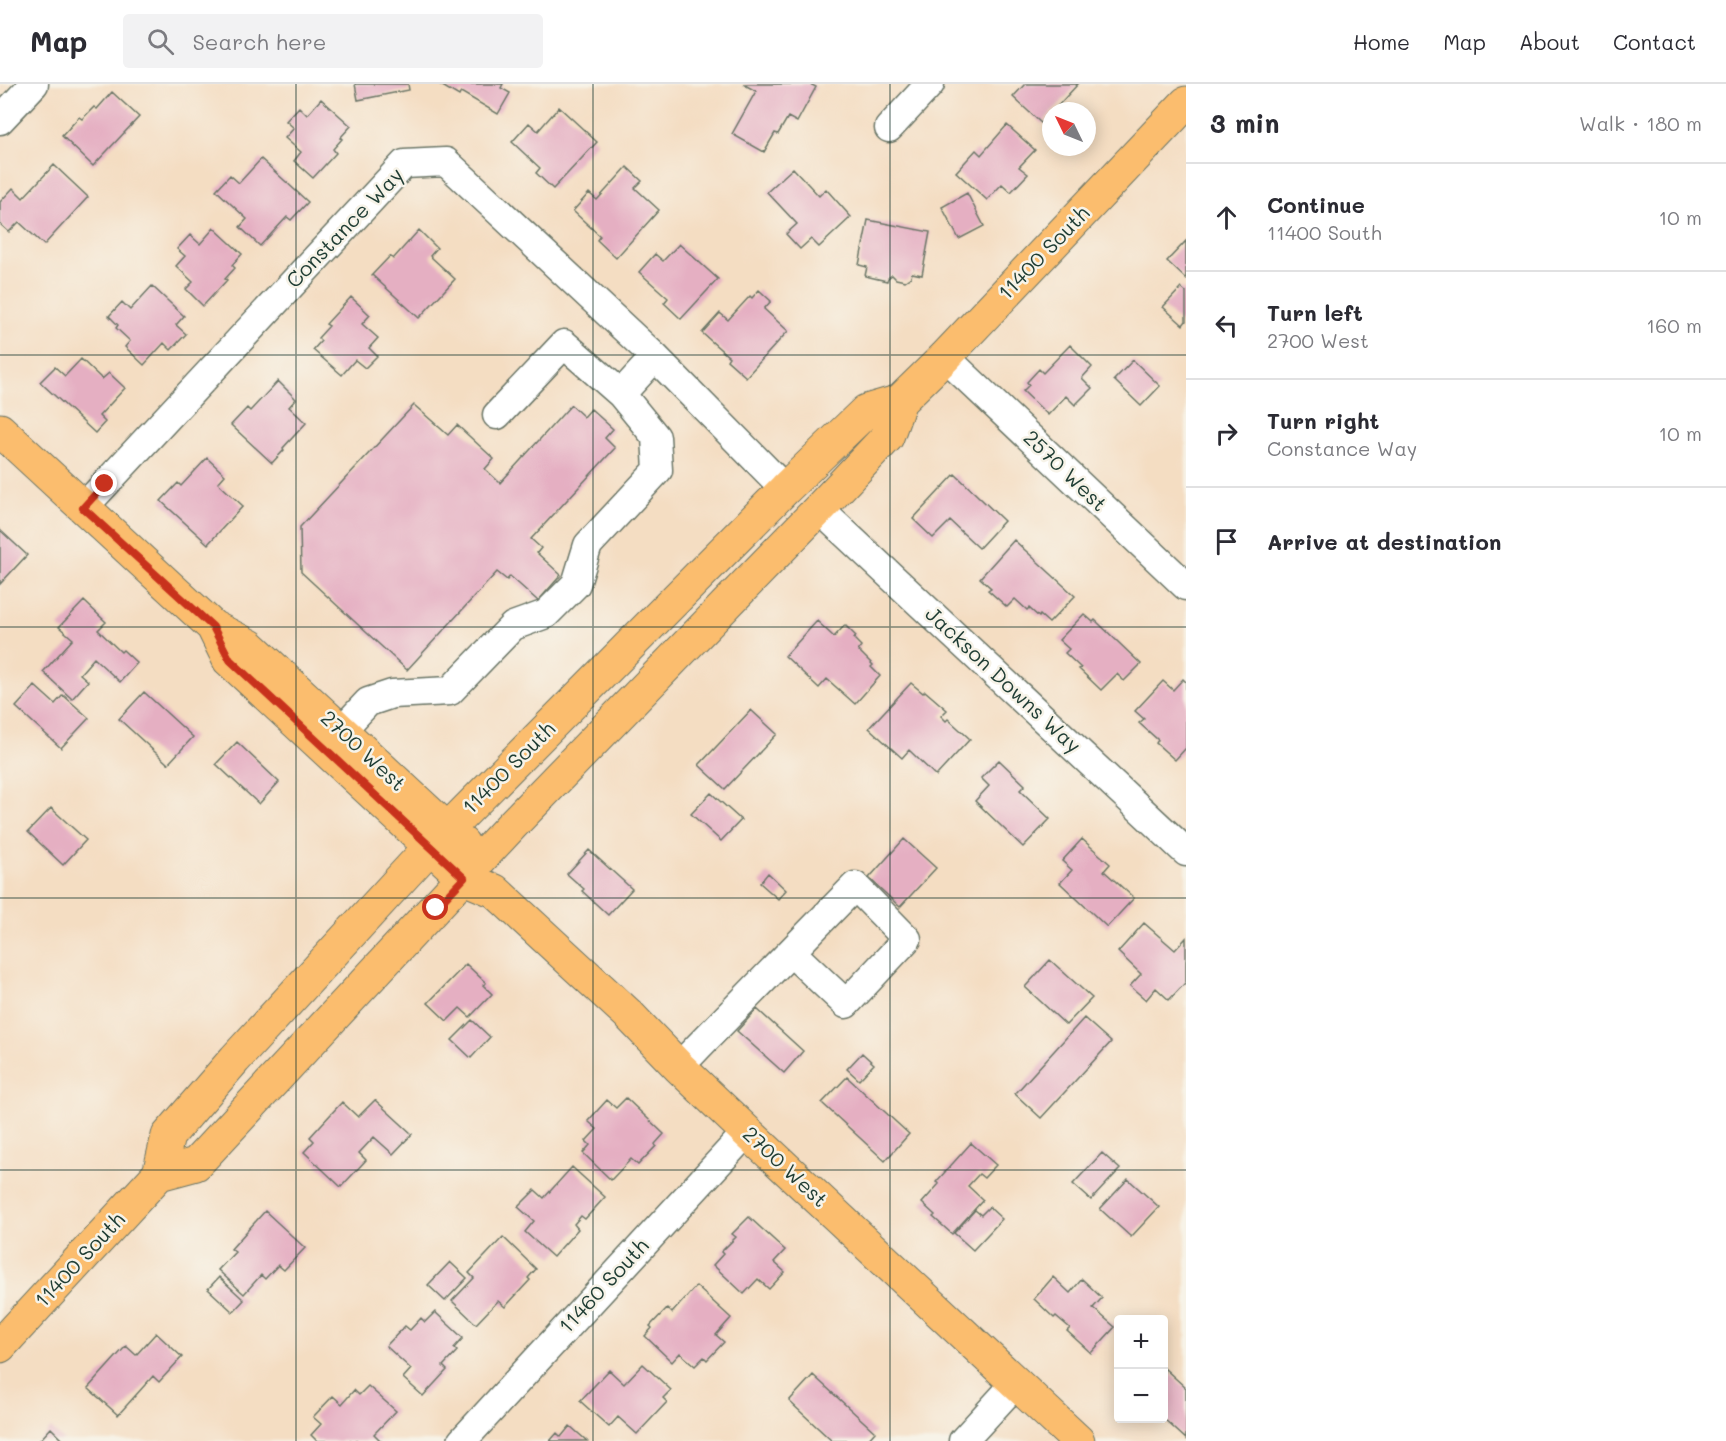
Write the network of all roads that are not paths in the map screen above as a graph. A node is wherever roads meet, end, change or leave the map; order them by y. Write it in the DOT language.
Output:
graph roads {
  1 [pos="34,84"];
  2 [pos="930,84"];
  3 [pos="1185,106"];
  4 [pos="0,120"];
  5 [pos="889,128"];
  6 [pos="655,357"];
  7 [pos="945,357"];
  8 [pos="621,394"];
  9 [pos="900,401"];
  10 [pos="497,416"];
  11 [pos="0,430"];
  12 [pos="785,489"];
  13 [pos="83,508"];
  14 [pos="819,509"];
  15 [pos="1186,586"];
  16 [pos="213,627"];
  17 [pos="341,731"];
  18 [pos="439,838"];
  19 [pos="1186,852"];
  20 [pos="472,869"];
  21 [pos="791,952"];
  22 [pos="679,1067"];
  23 [pos="747,1132"];
  24 [pos="159,1174"];
  25 [pos="0,1346"];
  26 [pos="1016,1383"];
  27 [pos="462,1441"];
  28 [pos="963,1441"];
  29 [pos="1078,1441"];
  1 -- 4 [label="street"];
  2 -- 5 [label="street"];
  3 -- 7 [label="main road, 11400 South"];
  6 -- 8 [label="street"];
  6 -- 12 [label="street, Constance Way"];
  6 -- 13 [label="street, Constance Way"];
  7 -- 9 [label="main road, 11400 South"];
  7 -- 15 [label="street, 2570 West"];
  8 -- 10 [label="street"];
  8 -- 17 [label="street"];
  9 -- 12 [label="main road, 11400 South"];
  9 -- 14 [label="main road, 11400 South"];
  11 -- 13 [label="main road, 2700 West"];
  12 -- 18 [label="main road, 11400 South"];
  13 -- 16 [label="main road, 2700 West"];
  14 -- 19 [label="street, Jackson Downs Way"];
  14 -- 20 [label="main road, 11400 South"];
  16 -- 17 [label="main road, 2700 West"];
  16 -- 18 [label="main road, 2700 West"];
  17 -- 18 [label="main road, 2700 West"];
  18 -- 20 [label="main road, 2700 West"];
  18 -- 24 [label="main road, 11400 South"];
  20 -- 22 [label="main road, 2700 West"];
  20 -- 24 [label="main road, 11400 South"];
  21 -- 22 [label="street"];
  22 -- 23 [label="main road, 2700 West"];
  23 -- 26 [label="main road, 2700 West"];
  23 -- 27 [label="street, 11460 South"];
  24 -- 25 [label="main road, 11400 South"];
  26 -- 28 [label="street"];
  26 -- 29 [label="main road, 2700 West"];
}
